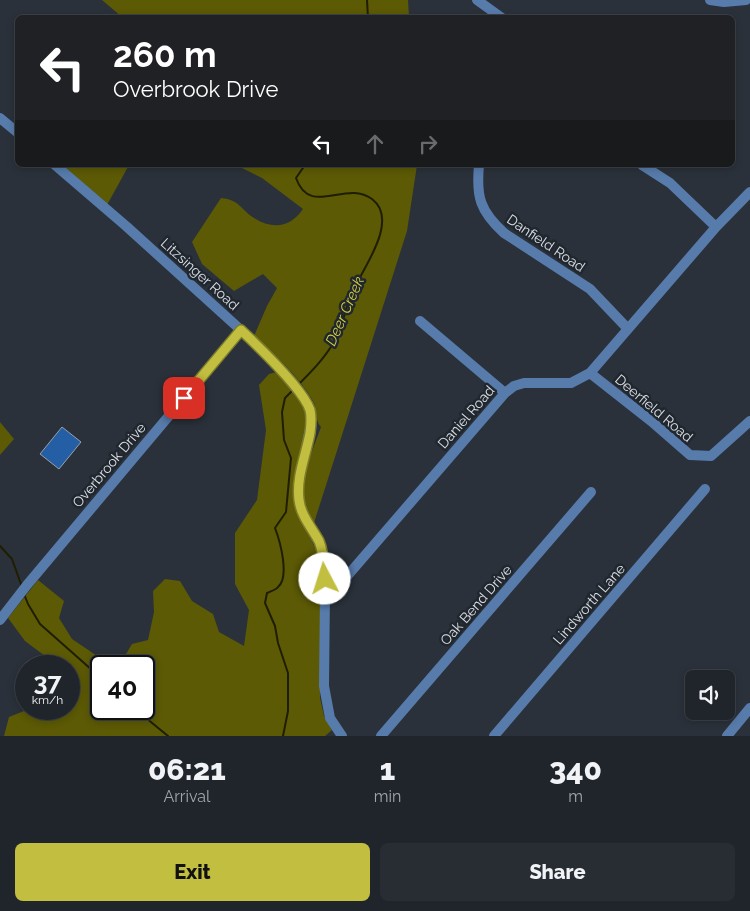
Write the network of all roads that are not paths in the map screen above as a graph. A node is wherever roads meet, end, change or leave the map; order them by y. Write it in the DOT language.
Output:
graph roads {
  1 [pos="477,0"];
  2 [pos="710,0"];
  3 [pos="746,0"];
  4 [pos="498,15"];
  5 [pos="0,119"];
  6 [pos="15,131"];
  7 [pos="57,167"];
  8 [pos="479,167"];
  9 [pos="645,167"];
  10 [pos="749,197"];
  11 [pos="716,227"];
  12 [pos="420,322"];
  13 [pos="628,329"];
  14 [pos="241,330"];
  15 [pos="590,374"];
  16 [pos="505,393"];
  17 [pos="750,421"];
  18 [pos="705,489"];
  19 [pos="591,492"];
  20 [pos="326,593"];
  21 [pos="0,620"];
  22 [pos="750,708"];
  23 [pos="342,736"];
  24 [pos="381,736"];
  25 [pos="494,736"];
  26 [pos="727,736"];
  1 -- 4 [label="street"];
  2 -- 3 [label="street"];
  5 -- 6 [label="street"];
  7 -- 14 [label="street, Litzsinger Road"];
  8 -- 13 [label="street, Danfield Road"];
  9 -- 11 [label="street"];
  10 -- 11 [label="street, Daniel Road"];
  11 -- 13 [label="street, Daniel Road"];
  12 -- 16 [label="street"];
  13 -- 15 [label="street, Daniel Road"];
  14 -- 20 [label="street, Litzsinger Road"];
  14 -- 21 [label="street, Overbrook Drive"];
  15 -- 16 [label="street, Daniel Road"];
  15 -- 17 [label="street, Deerfield Road"];
  16 -- 20 [label="street, Daniel Road"];
  18 -- 25 [label="street, Lindworth Lane"];
  19 -- 24 [label="street, Oak Bend Drive"];
  20 -- 23 [label="street, Litzsinger Road"];
  22 -- 26 [label="street"];
}
